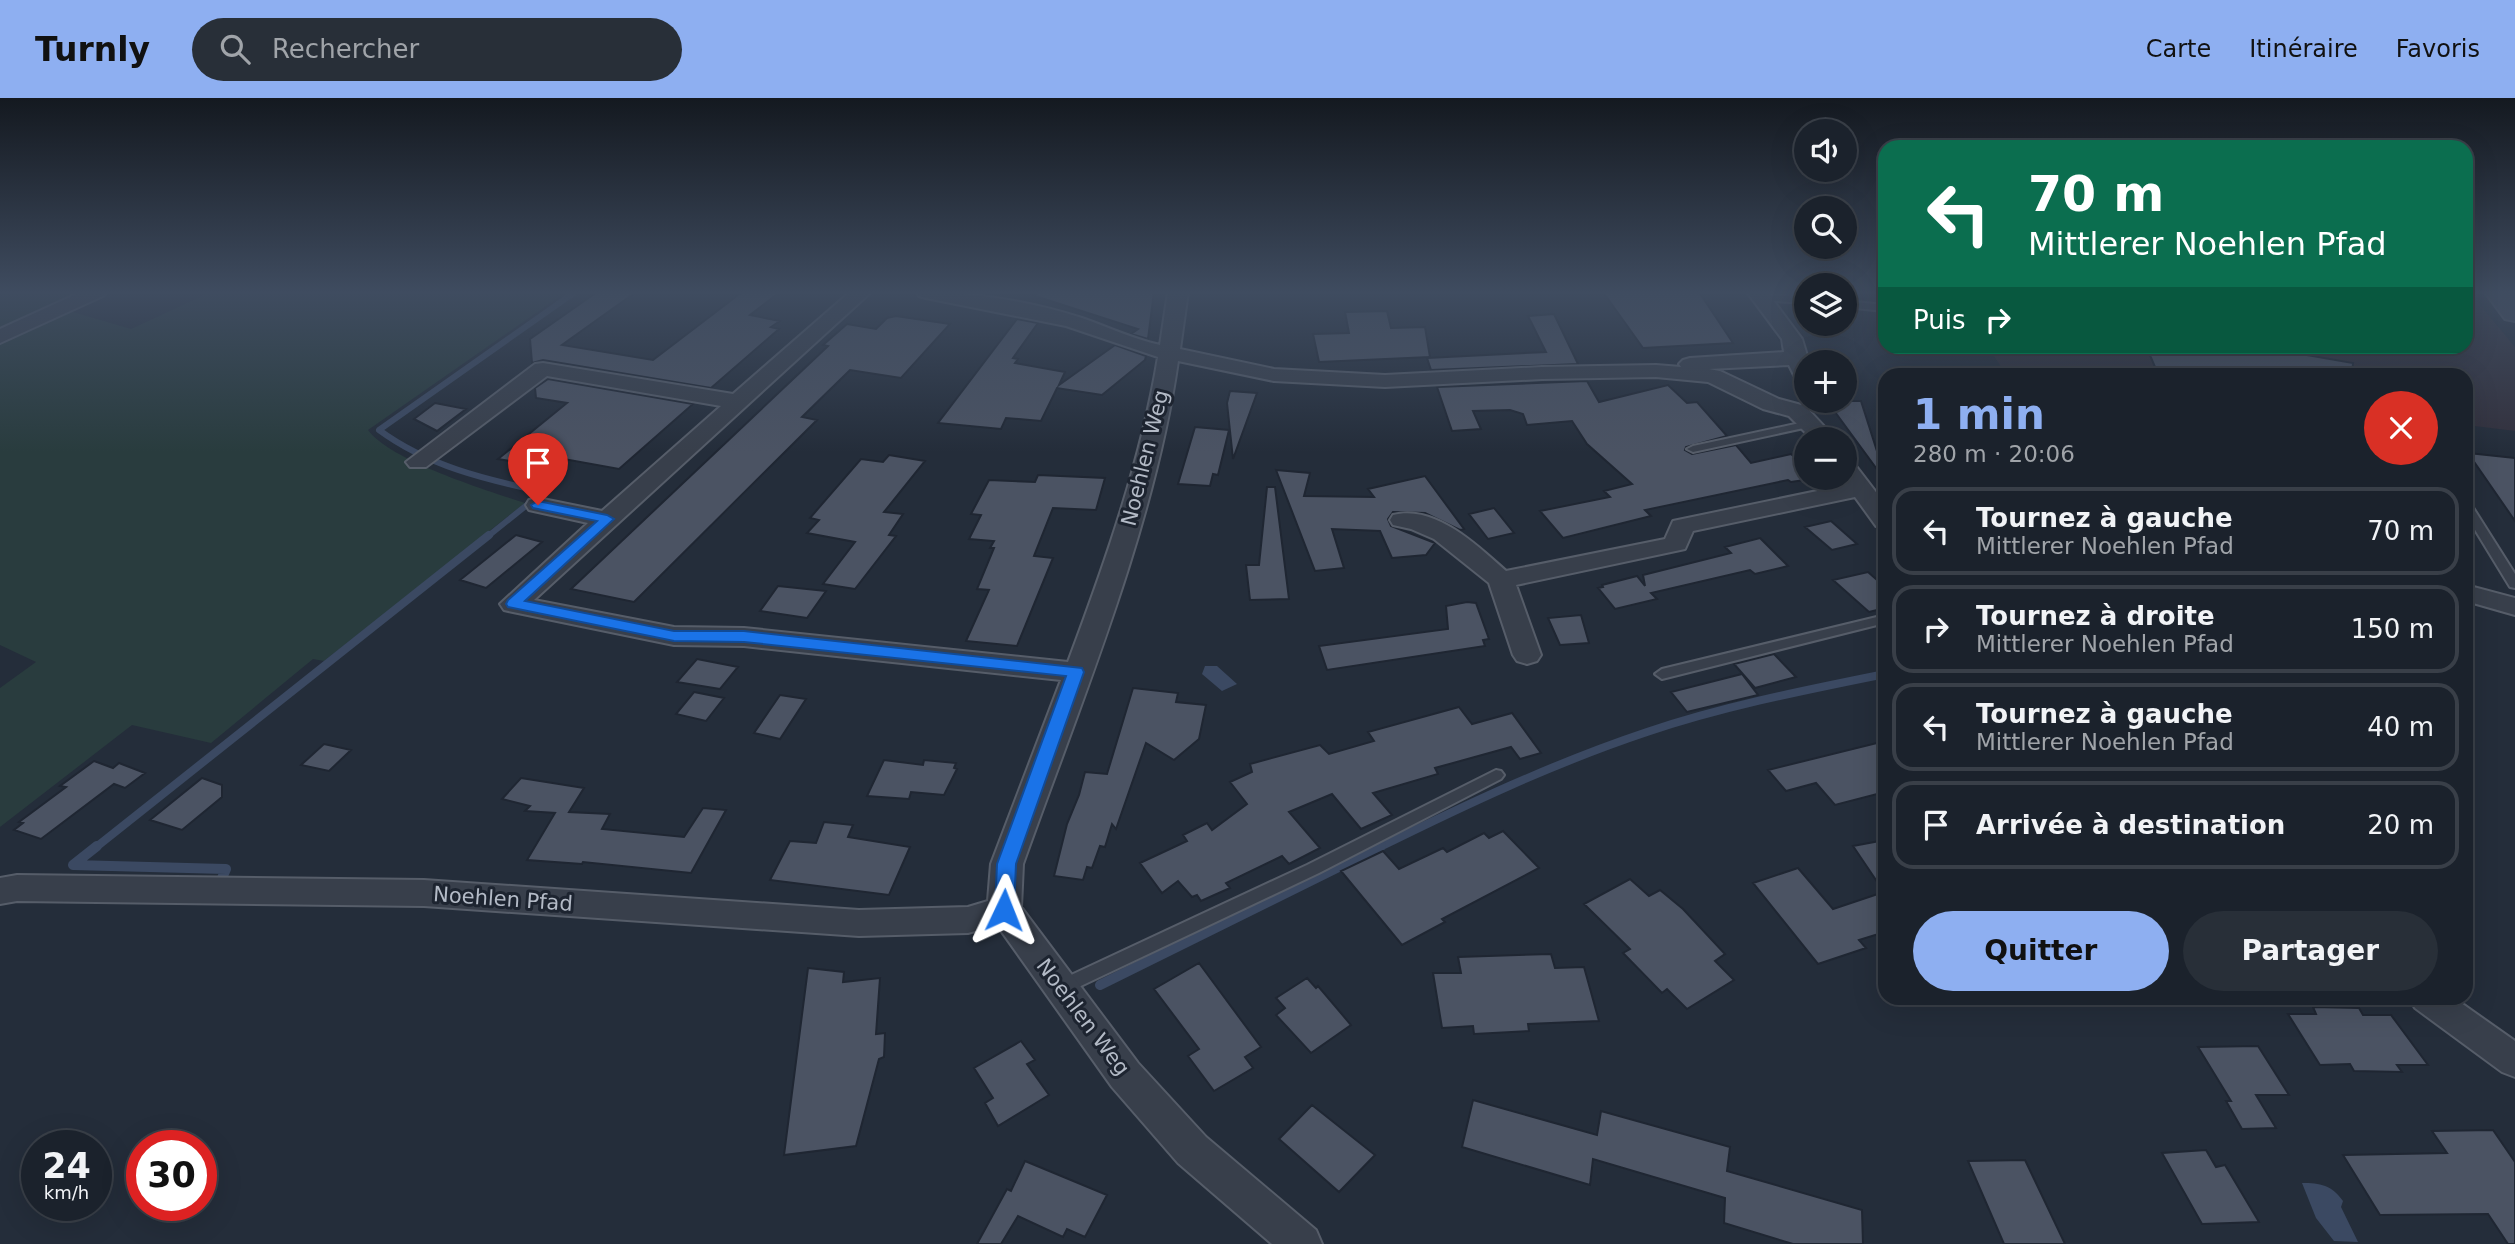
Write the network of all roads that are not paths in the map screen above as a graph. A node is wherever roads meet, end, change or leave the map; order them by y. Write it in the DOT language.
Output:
graph roads {
  1 [pos="802,345"];
  2 [pos="1139,345"];
  3 [pos="1172,345"];
  4 [pos="1171,353"];
  5 [pos="1794,358"];
  6 [pos="1713,370"];
  7 [pos="739,402"];
  8 [pos="1810,425"];
  9 [pos="1693,449"];
  10 [pos="418,462"];
  11 [pos="1857,484"];
  12 [pos="1861,489"];
  13 [pos="538,505"];
  14 [pos="1878,512"];
  15 [pos="2473,517"];
  16 [pos="607,519"];
  17 [pos="1402,520"];
  18 [pos="1501,580"];
  19 [pos="2515,584"];
  20 [pos="2473,595"];
  21 [pos="2515,607"];
  22 [pos="1878,621"];
  23 [pos="1527,655"];
  24 [pos="1076,672"];
  25 [pos="1662,674"];
  26 [pos="1496,775"];
  27 [pos="0,891"];
  28 [pos="1004,910"];
  29 [pos="1060,988"];
  30 [pos="2437,1005"];
  31 [pos="2515,1061"];
  32 [pos="1302,1244"];
  1 -- 7 [label="street"];
  2 -- 4 [label="street"];
  3 -- 4 [label="street, Noehlen Weg"];
  4 -- 6 [label="street"];
  4 -- 24 [label="street, Noehlen Weg"];
  5 -- 6 [label="street"];
  6 -- 8 [label="street"];
  7 -- 10 [label="street"];
  7 -- 16 [label="street"];
  8 -- 9 [label="lane"];
  11 -- 12 [label="street"];
  12 -- 14 [label="street"];
  12 -- 18 [label="street"];
  13 -- 16 [label="street"];
  15 -- 19 [label="lane"];
  16 -- 24 [label="street"];
  17 -- 18 [label="street"];
  18 -- 23 [label="street"];
  20 -- 21 [label="street"];
  22 -- 25 [label="lane"];
  24 -- 28 [label="street, Noehlen Weg"];
  26 -- 29 [label="lane"];
  27 -- 28 [label="street, Noehlen Pfad"];
  28 -- 29 [label="street, Noehlen Weg"];
  29 -- 32 [label="street, Noehlen Weg"];
  30 -- 31 [label="street"];
}
